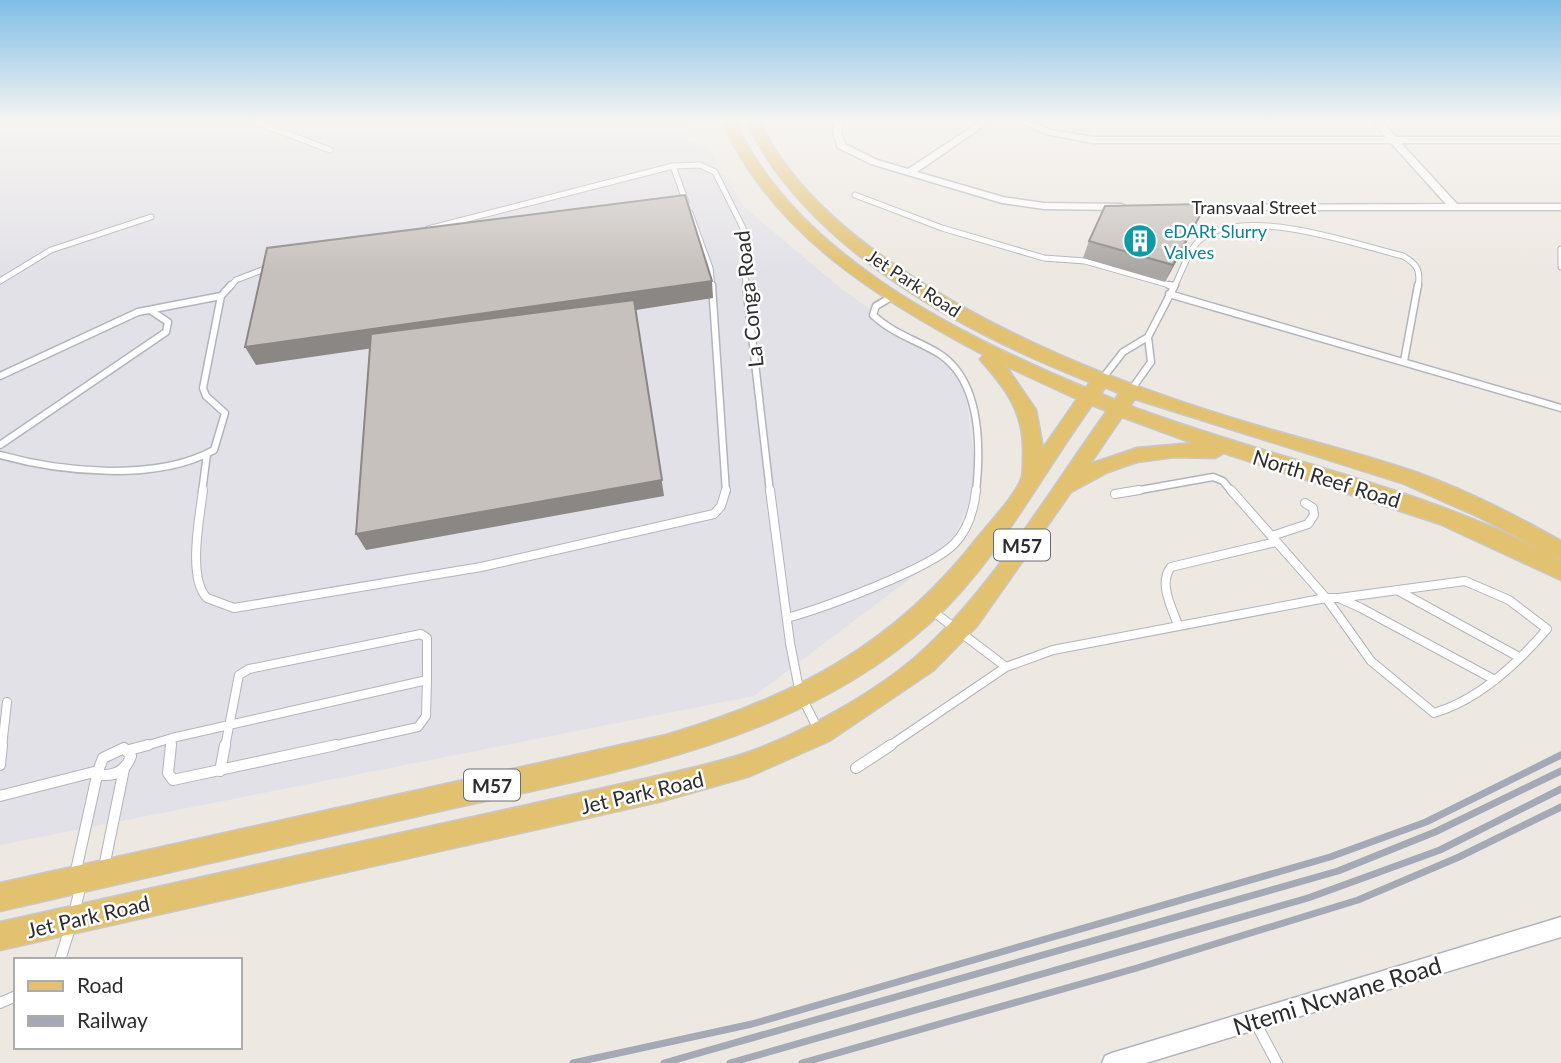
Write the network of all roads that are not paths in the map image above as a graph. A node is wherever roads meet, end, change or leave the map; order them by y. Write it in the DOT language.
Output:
graph roads {
  1 [pos="655,171"];
  2 [pos="675,171"];
  3 [pos="713,171"];
  4 [pos="755,171"];
  5 [pos="782,171"];
  6 [pos="902,171"];
  7 [pos="913,171"];
  8 [pos="1420,171"];
  9 [pos="909,173"];
  10 [pos="855,195"];
  11 [pos="1132,207"];
  12 [pos="1182,207"];
  13 [pos="1454,207"];
  14 [pos="1561,207"];
  15 [pos="151,217"];
  16 [pos="418,231"];
  17 [pos="1561,250"];
  18 [pos="274,266"];
  19 [pos="1561,267"];
  20 [pos="0,281"];
  21 [pos="1173,286"];
  22 [pos="1169,294"];
  23 [pos="221,296"];
  24 [pos="894,296"];
  25 [pos="149,309"];
  26 [pos="1148,337"];
  27 [pos="979,348"];
  28 [pos="1404,361"];
  29 [pos="0,376"];
  30 [pos="1101,379"];
  31 [pos="1131,390"];
  32 [pos="1088,397"];
  33 [pos="1116,408"];
  34 [pos="1561,408"];
  35 [pos="0,445"];
  36 [pos="206,454"];
  37 [pos="1248,454"];
  38 [pos="0,455"];
  39 [pos="1032,475"];
  40 [pos="1060,491"];
  41 [pos="1115,494"];
  42 [pos="1305,503"];
  43 [pos="1274,539"];
  44 [pos="1561,551"];
  45 [pos="1561,571"];
  46 [pos="1396,590"];
  47 [pos="1326,598"];
  48 [pos="1339,598"];
  49 [pos="928,608"];
  50 [pos="787,618"];
  51 [pos="1178,625"];
  52 [pos="959,630"];
  53 [pos="1519,657"];
  54 [pos="1006,667"];
  55 [pos="428,680"];
  56 [pos="1494,680"];
  57 [pos="800,694"];
  58 [pos="7,702"];
  59 [pos="230,723"];
  60 [pos="820,733"];
  61 [pos="2,738"];
  62 [pos="172,738"];
  63 [pos="129,750"];
  64 [pos="0,765"];
  65 [pos="856,768"];
  66 [pos="124,769"];
  67 [pos="99,771"];
  68 [pos="220,771"];
  69 [pos="0,796"];
  70 [pos="87,876"];
  71 [pos="0,897"];
  72 [pos="73,919"];
  73 [pos="1561,927"];
  74 [pos="0,936"];
  75 [pos="61,958"];
  76 [pos="1254,1020"];
  77 [pos="1112,1063"];
  78 [pos="1277,1063"];
  1 -- 16 [label="lane, La Conga Road"];
  2 -- 36 [label="lane"];
  3 -- 50 [label="lane, La Conga Road"];
  4 -- 24 [label="main road, Jet Park Road"];
  5 -- 30 [label="main road, Jet Park Road"];
  6 -- 9 [label="street"];
  7 -- 9 [label="street"];
  8 -- 13 [label="street"];
  9 -- 11 [label="street"];
  10 -- 21 [label="lane"];
  12 -- 13 [label="street, Transvaal Street"];
  13 -- 14 [label="street, Transvaal Street"];
  15 -- 20 [label="lane"];
  17 -- 19 [label="lane"];
  18 -- 23 [label="lane"];
  21 -- 22 [label="lane"];
  21 -- 28 [label="lane"];
  22 -- 26 [label="lane"];
  22 -- 28 [label="lane"];
  23 -- 25 [label="lane"];
  23 -- 36 [label="lane"];
  24 -- 27 [label="main road, Jet Park Road"];
  24 -- 50 [label="lane"];
  25 -- 29 [label="lane"];
  25 -- 35 [label="lane"];
  26 -- 30 [label="lane"];
  26 -- 31 [label="lane"];
  27 -- 32 [label="main road, Jet Park Road"];
  27 -- 39 [label="main road"];
  28 -- 34 [label="lane"];
  30 -- 31 [label="main road, North Reef Road"];
  30 -- 32 [label="main road, Jet Park Road / M57"];
  31 -- 33 [label="main road, Jet Park Road / M57"];
  31 -- 44 [label="main road, North Reef Road"];
  32 -- 33 [label="main road, North Reef Road"];
  32 -- 39 [label="main road, Jet Park Road / M57"];
  33 -- 37 [label="main road, North Reef Road"];
  33 -- 40 [label="main road, Jet Park Road / M57"];
  36 -- 38 [label="lane"];
  37 -- 40 [label="main road"];
  37 -- 45 [label="main road, North Reef Road"];
  39 -- 49 [label="main road, Jet Park Road / M57"];
  40 -- 52 [label="main road, Jet Park Road / M57"];
  41 -- 43 [label="lane"];
  42 -- 43 [label="lane"];
  43 -- 47 [label="lane"];
  43 -- 51 [label="lane"];
  46 -- 48 [label="lane"];
  46 -- 53 [label="lane"];
  46 -- 53 [label="lane"];
  47 -- 48 [label="lane"];
  47 -- 51 [label="lane"];
  47 -- 56 [label="lane"];
  48 -- 56 [label="lane"];
  49 -- 52 [label="lane"];
  49 -- 57 [label="main road, Jet Park Road / M57"];
  50 -- 57 [label="lane, La Conga Road"];
  51 -- 54 [label="lane"];
  52 -- 54 [label="lane"];
  52 -- 60 [label="main road, Jet Park Road / M57"];
  53 -- 56 [label="lane"];
  54 -- 65 [label="lane"];
  55 -- 59 [label="lane"];
  55 -- 59 [label="lane"];
  55 -- 68 [label="lane"];
  57 -- 60 [label="lane, La Conga Road"];
  57 -- 70 [label="main road, Jet Park Road / M57"];
  58 -- 61 [label="lane"];
  59 -- 62 [label="lane"];
  59 -- 68 [label="lane"];
  60 -- 72 [label="main road, Jet Park Road / M57"];
  61 -- 64 [label="lane"];
  62 -- 63 [label="lane"];
  62 -- 68 [label="lane"];
  63 -- 66 [label="lane"];
  63 -- 67 [label="lane"];
  66 -- 67 [label="lane"];
  66 -- 70 [label="lane"];
  67 -- 69 [label="lane"];
  67 -- 70 [label="lane"];
  70 -- 71 [label="main road, Jet Park Road / M57"];
  70 -- 72 [label="lane"];
  72 -- 74 [label="main road, Jet Park Road / M57"];
  72 -- 75 [label="lane"];
  73 -- 76 [label="street, Ntemi Ncwane Road"];
  76 -- 77 [label="street, Ntemi Ncwane Road"];
  76 -- 78 [label="lane"];
}
